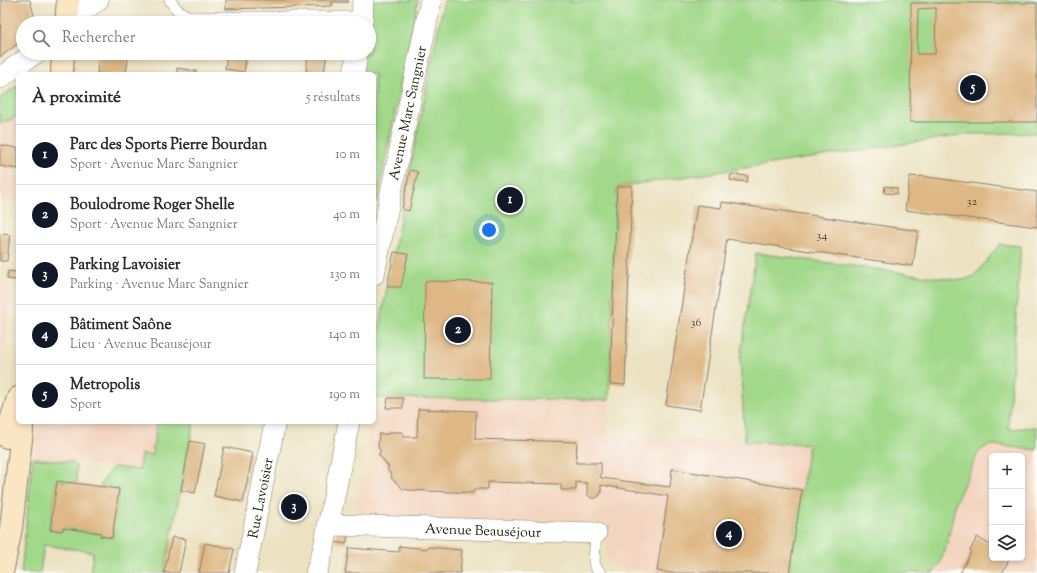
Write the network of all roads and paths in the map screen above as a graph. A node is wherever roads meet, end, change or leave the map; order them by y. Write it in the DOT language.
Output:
graph roads {
  1 [pos="68,0"];
  2 [pos="98,0"];
  3 [pos="170,0"];
  4 [pos="431,0"];
  5 [pos="362,13"];
  6 [pos="67,16"];
  7 [pos="76,16"];
  8 [pos="188,16"];
  9 [pos="234,16"];
  10 [pos="25,60"];
  11 [pos="63,60"];
  12 [pos="357,60"];
  13 [pos="62,72"];
  14 [pos="354,72"];
  15 [pos="0,78"];
  16 [pos="376,264"];
  17 [pos="16,404"];
  18 [pos="22,424"];
  19 [pos="275,424"];
  20 [pos="336,424"];
  21 [pos="349,424"];
  22 [pos="0,492"];
  23 [pos="328,524"];
  24 [pos="596,534"];
  25 [pos="2,573"];
  26 [pos="245,573"];
  27 [pos="311,573"];
  28 [pos="316,573"];
  29 [pos="602,573"];
  1 -- 6 [label="street"];
  2 -- 7 [label="street"];
  3 -- 8 [label="lane"];
  4 -- 16 [label="street, Avenue Marc Sangnier"];
  5 -- 9 [label="lane"];
  10 -- 15 [label="street"];
  11 -- 13 [label="street"];
  12 -- 14 [label="street"];
  17 -- 22 [label="street"];
  18 -- 25 [label="street"];
  19 -- 26 [label="street, Rue Lavoisier"];
  20 -- 27 [label="street"];
  21 -- 23 [label="street"];
  23 -- 24 [label="street, Avenue Beauséjour"];
  23 -- 28 [label="street"];
  24 -- 29 [label="lane, Avenue Beauséjour"];
}
